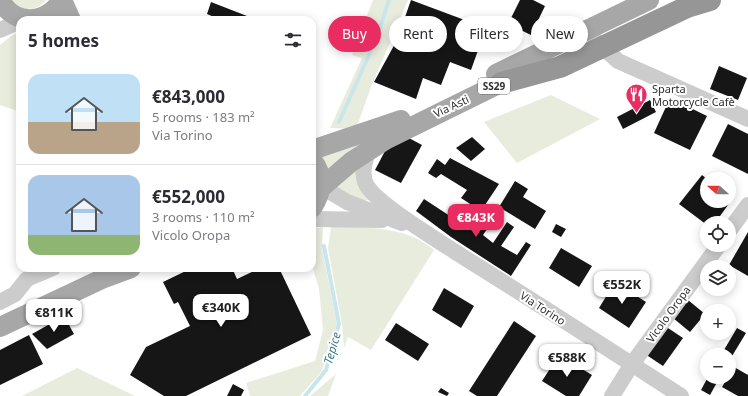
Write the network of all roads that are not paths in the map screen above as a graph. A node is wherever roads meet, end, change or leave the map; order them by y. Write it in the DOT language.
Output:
graph roads {
  1 [pos="0,0"];
  2 [pos="62,0"];
  3 [pos="649,0"];
  4 [pos="676,0"];
  5 [pos="710,0"];
  6 [pos="18,16"];
  7 [pos="42,16"];
  8 [pos="69,16"];
  9 [pos="16,24"];
  10 [pos="0,30"];
  11 [pos="598,43"];
  12 [pos="500,83"];
  13 [pos="748,119"];
  14 [pos="316,149"];
  15 [pos="369,149"];
  16 [pos="316,167"];
  17 [pos="322,187"];
  18 [pos="316,202"];
  19 [pos="748,205"];
  20 [pos="316,219"];
  21 [pos="395,220"];
  22 [pos="736,221"];
  23 [pos="425,232"];
  24 [pos="714,252"];
  25 [pos="44,272"];
  26 [pos="112,273"];
  27 [pos="0,302"];
  28 [pos="0,327"];
  29 [pos="632,364"];
  30 [pos="612,396"];
  31 [pos="681,396"];
  1 -- 6 [label="main road"];
  2 -- 7 [label="main road"];
  2 -- 8 [label="main road"];
  3 -- 14 [label="main road, Via Asti / SS29"];
  4 -- 11 [label="main road"];
  5 -- 11 [label="highway"];
  9 -- 10 [label="street"];
  11 -- 12 [label="highway"];
  11 -- 13 [label="street"];
  12 -- 15 [label="main road, Via Asti / SS29"];
  15 -- 17 [label="main road, Via Asti / SS29"];
  15 -- 23 [label="street, Via Torino"];
  16 -- 17 [label="main road"];
  17 -- 18 [label="main road"];
  17 -- 21 [label="street, Via Torino"];
  19 -- 22 [label="street"];
  20 -- 21 [label="street, Via Torino"];
  21 -- 23 [label="street, Via Torino"];
  23 -- 29 [label="street, Via Torino"];
  24 -- 29 [label="street, Vicolo Oropa"];
  25 -- 27 [label="street"];
  26 -- 28 [label="main road"];
  29 -- 30 [label="street, Vicolo Oropa"];
  29 -- 31 [label="street, Via Torino"];
}
